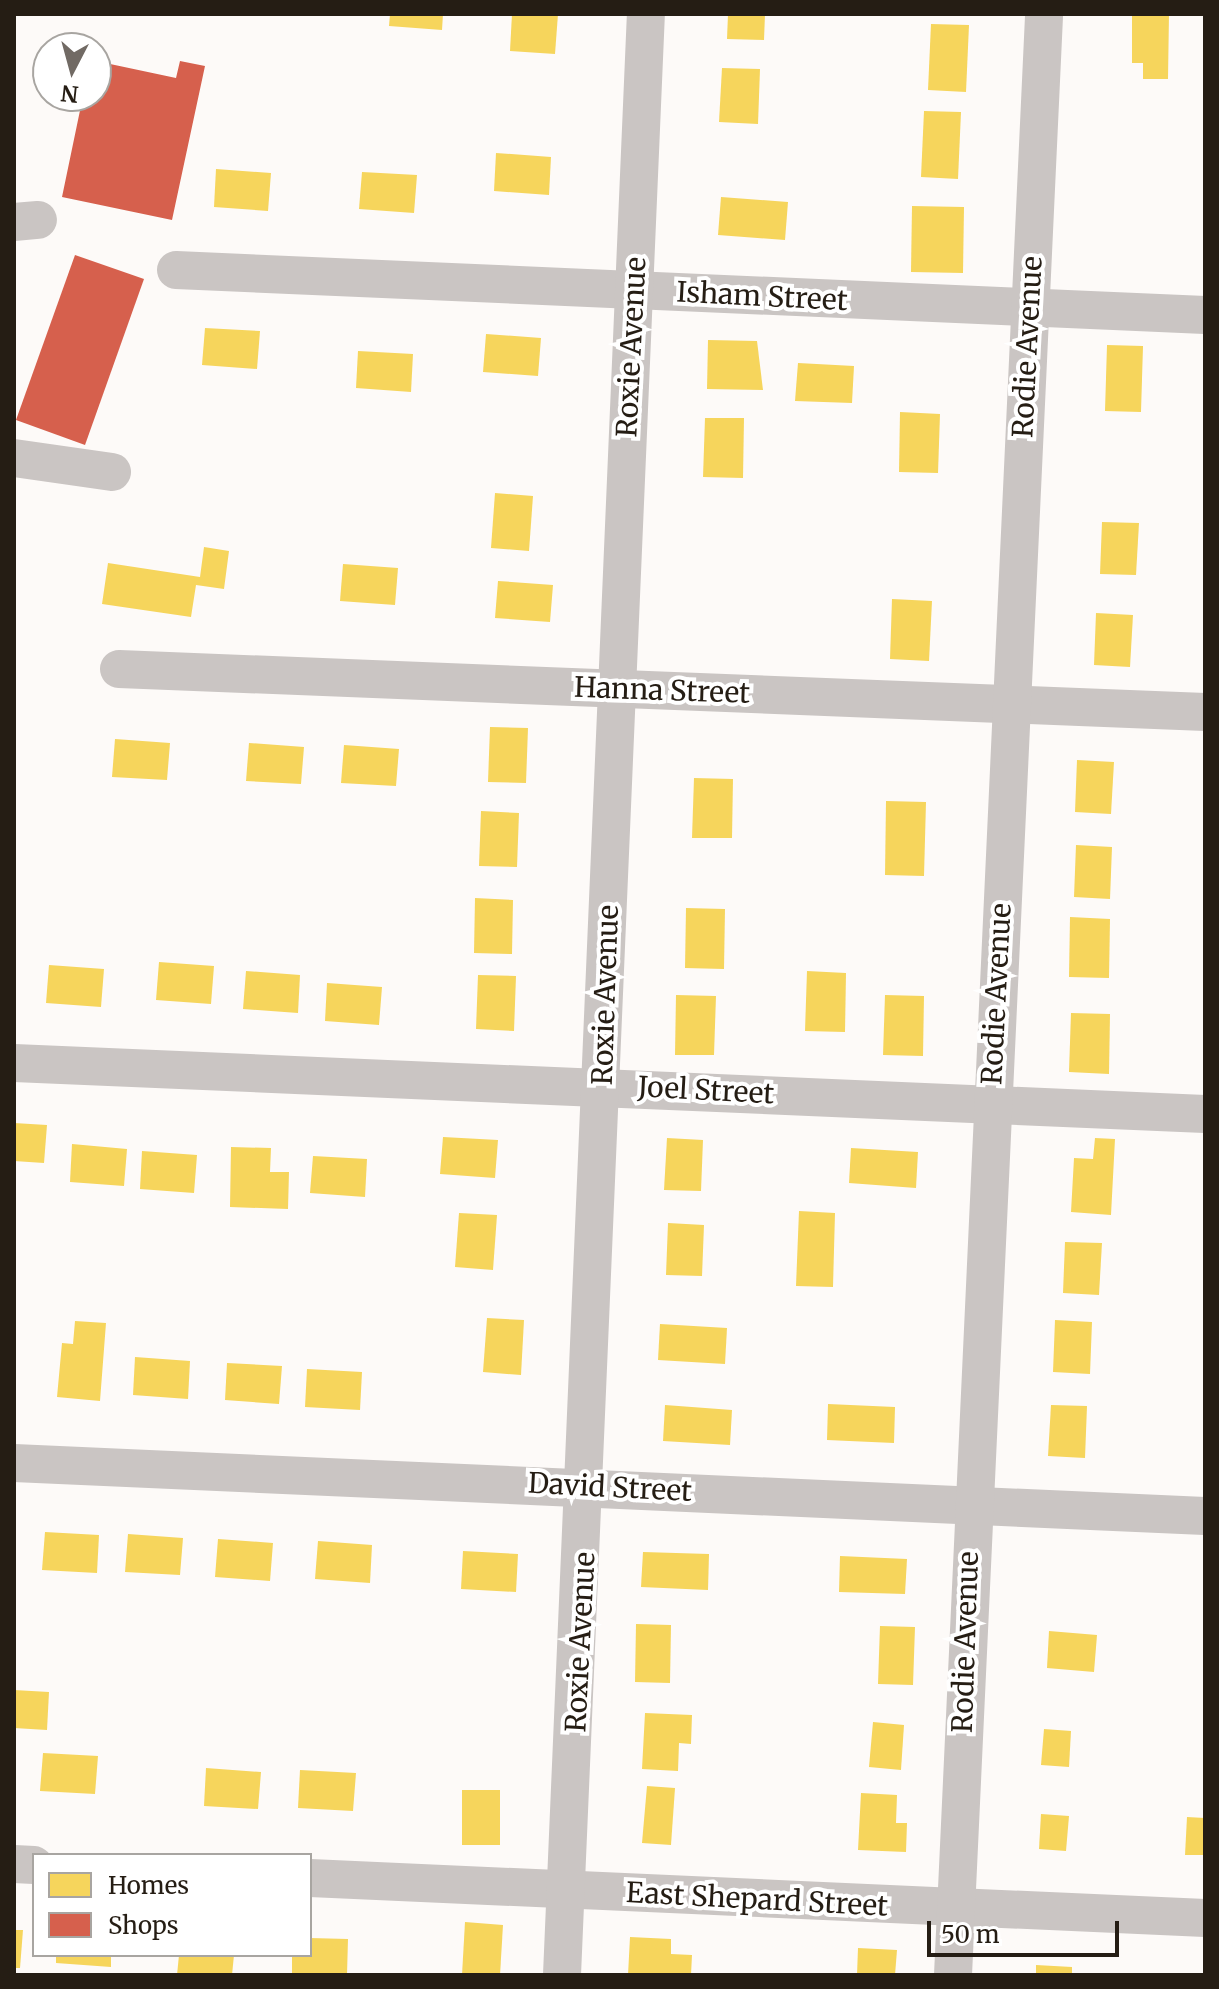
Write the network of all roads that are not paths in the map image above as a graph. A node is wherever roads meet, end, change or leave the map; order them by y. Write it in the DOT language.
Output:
graph roads {
  1 [pos="646,14"];
  2 [pos="1044,14"];
  3 [pos="176,270"];
  4 [pos="634,290"];
  5 [pos="1029,308"];
  6 [pos="1205,315"];
  7 [pos="14,458"];
  8 [pos="112,472"];
  9 [pos="119,669"];
  10 [pos="615,689"];
  11 [pos="1010,704"];
  12 [pos="1205,712"];
  13 [pos="14,1063"];
  14 [pos="601,1085"];
  15 [pos="991,1104"];
  16 [pos="1205,1114"];
  17 [pos="14,1463"];
  18 [pos="588,1485"];
  19 [pos="971,1506"];
  20 [pos="1205,1516"];
  21 [pos="312,1878"];
  22 [pos="566,1890"];
  23 [pos="955,1908"];
  24 [pos="1205,1918"];
  25 [pos="562,1975"];
  26 [pos="953,1975"];
  1 -- 4 [label="street, Roxie Avenue"];
  2 -- 5 [label="street, Rodie Avenue"];
  3 -- 4 [label="street, Isham Street"];
  4 -- 5 [label="street, Isham Street"];
  4 -- 10 [label="street, Roxie Avenue"];
  5 -- 6 [label="street, Isham Street"];
  5 -- 11 [label="street, Rodie Avenue"];
  7 -- 8 [label="street"];
  9 -- 10 [label="street, Hanna Street"];
  10 -- 11 [label="street, Hanna Street"];
  10 -- 14 [label="street, Roxie Avenue"];
  11 -- 12 [label="street, Hanna Street"];
  11 -- 15 [label="street, Rodie Avenue"];
  13 -- 14 [label="street, Joel Street"];
  14 -- 15 [label="street, Joel Street"];
  14 -- 18 [label="street, Roxie Avenue"];
  15 -- 16 [label="street, Joel Street"];
  15 -- 19 [label="street, Rodie Avenue"];
  17 -- 18 [label="street, David Street"];
  18 -- 19 [label="street, David Street"];
  18 -- 22 [label="street, Roxie Avenue"];
  19 -- 20 [label="street, David Street"];
  19 -- 23 [label="street, Rodie Avenue"];
  21 -- 22 [label="street, East Shepard Street"];
  22 -- 23 [label="street, East Shepard Street"];
  22 -- 25 [label="street, Roxie Avenue"];
  23 -- 24 [label="street, East Shepard Street"];
  23 -- 26 [label="street, Rodie Avenue"];
}
